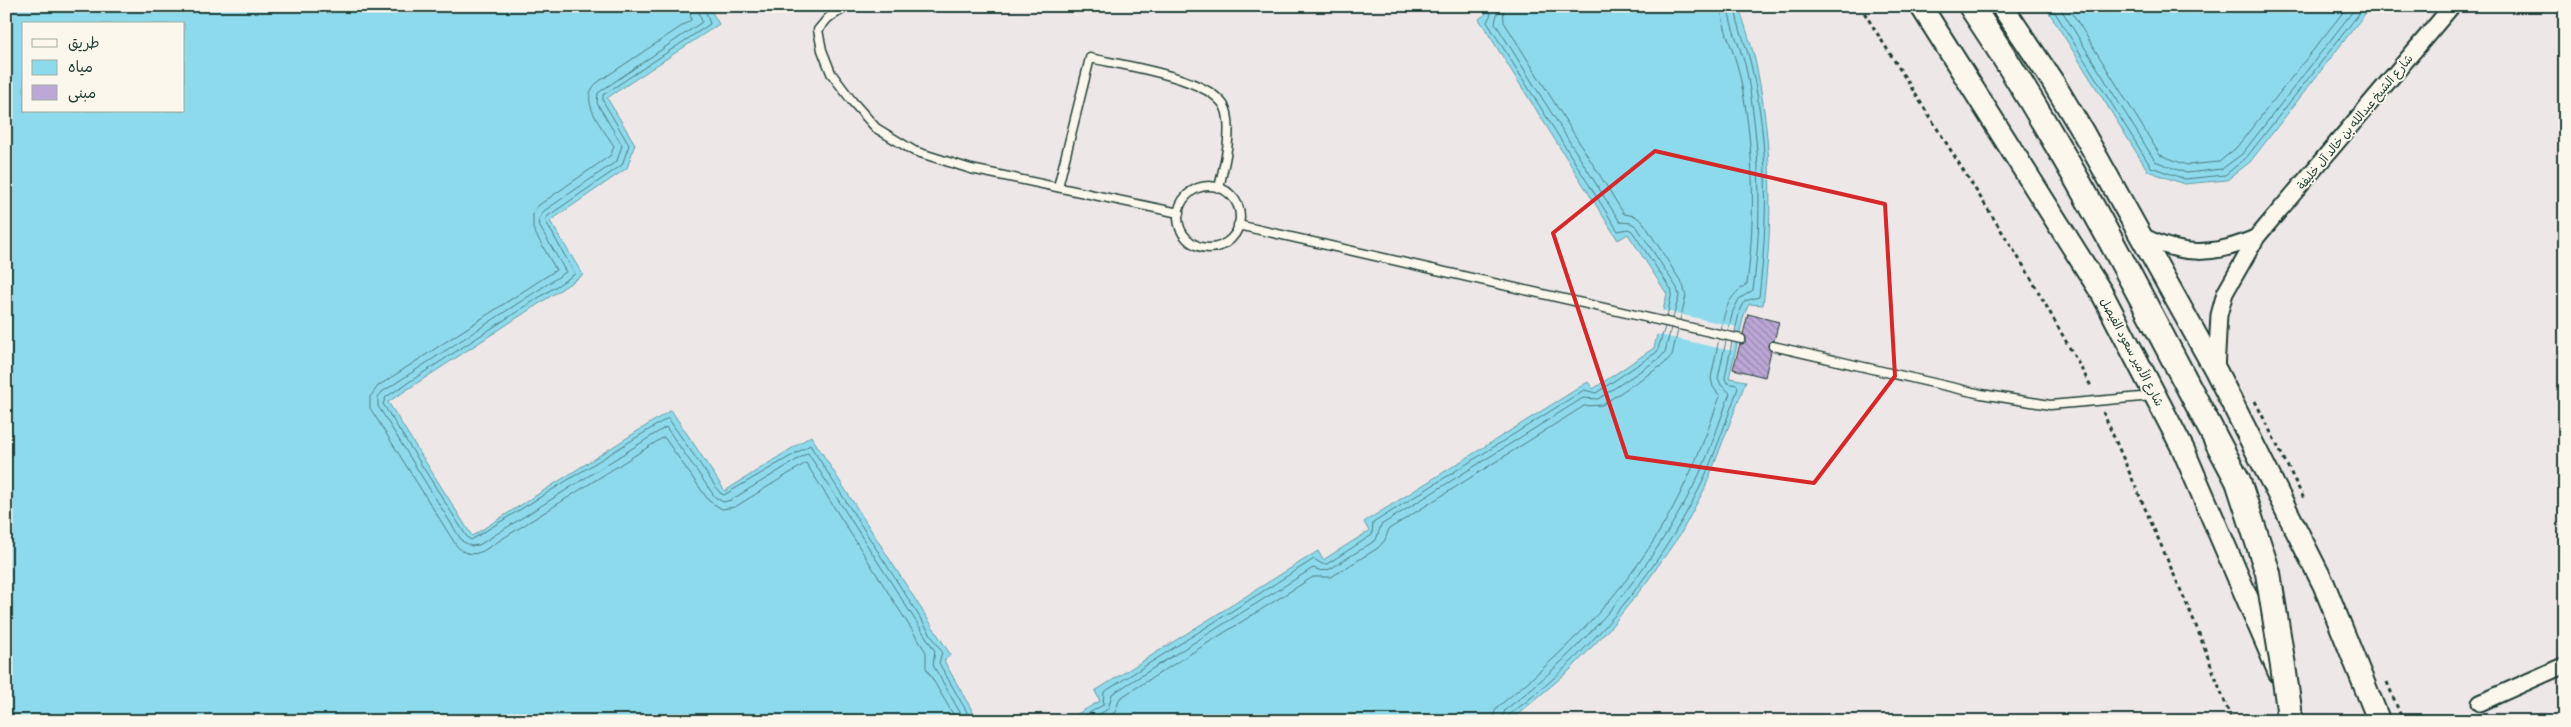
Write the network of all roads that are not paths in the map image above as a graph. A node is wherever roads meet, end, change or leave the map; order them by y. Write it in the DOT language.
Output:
graph roads {
  1 [pos="848,6"];
  2 [pos="1921,6"];
  3 [pos="1971,6"];
  4 [pos="2002,6"];
  5 [pos="2452,6"];
  6 [pos="1058,187"];
  7 [pos="1220,188"];
  8 [pos="1179,213"];
  9 [pos="1238,225"];
  10 [pos="2141,235"];
  11 [pos="2257,237"];
  12 [pos="1740,339"];
  13 [pos="1773,346"];
  14 [pos="2216,371"];
  15 [pos="2155,396"];
  16 [pos="2565,665"];
  17 [pos="2480,703"];
  18 [pos="2287,721"];
  19 [pos="2299,721"];
  20 [pos="2379,721"];
  1 -- 6 [label="lane"];
  2 -- 15 [label="street, شارع الأمير سعود الفيصل"];
  3 -- 18 [label="main road, bridge"];
  4 -- 10 [label="street"];
  5 -- 11 [label="street, شارع الشيخ عبدالله بن خالد آل خليفة"];
  6 -- 7 [label="lane"];
  6 -- 8 [label="lane"];
  7 -- 8 [label="lane"];
  7 -- 9 [label="lane"];
  8 -- 9 [label="lane"];
  9 -- 12 [label="lane"];
  10 -- 11 [label="street, شارع الشيخ عبدالله بن خالد آل خليفة"];
  10 -- 14 [label="street"];
  11 -- 14 [label="street, شارع الشيخ عبدالله بن خالد آل خليفة"];
  13 -- 15 [label="lane"];
  14 -- 20 [label="street"];
  15 -- 19 [label="street, شارع الأمير سعود الفيصل"];
  16 -- 17 [label="street"];
}
